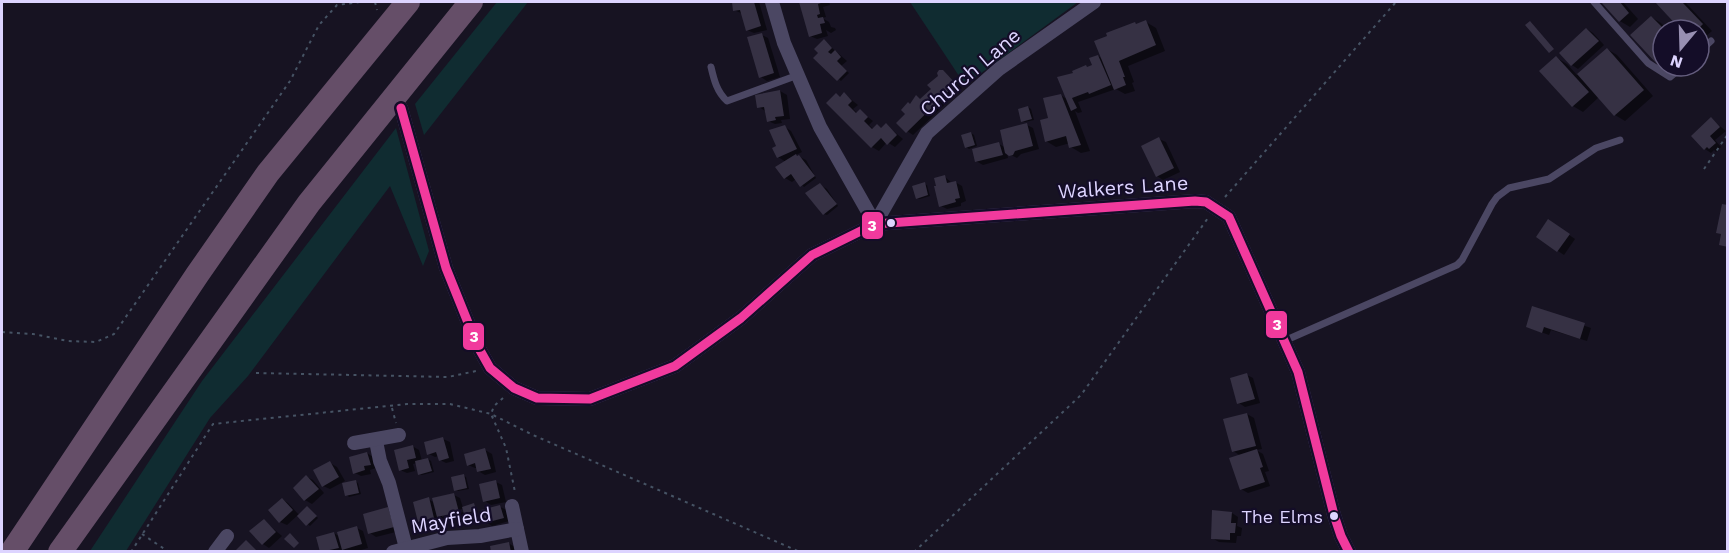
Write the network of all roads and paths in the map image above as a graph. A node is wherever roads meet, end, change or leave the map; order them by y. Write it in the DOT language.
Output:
graph roads {
  1 [pos="360,2"];
  2 [pos="408,2"];
  3 [pos="471,2"];
  4 [pos="772,2"];
  5 [pos="1094,2"];
  6 [pos="1396,2"];
  7 [pos="1594,2"];
  8 [pos="1651,65"];
  9 [pos="711,67"];
  10 [pos="798,75"];
  11 [pos="401,108"];
  12 [pos="1728,134"];
  13 [pos="1620,140"];
  14 [pos="1704,169"];
  15 [pos="1216,207"];
  16 [pos="875,224"];
  17 [pos="2,332"];
  18 [pos="1284,341"];
  19 [pos="490,369"];
  20 [pos="256,374"];
  21 [pos="514,388"];
  22 [pos="491,414"];
  23 [pos="399,435"];
  24 [pos="376,441"];
  25 [pos="354,443"];
  26 [pos="512,506"];
  27 [pos="517,529"];
  28 [pos="142,534"];
  29 [pos="227,536"];
  30 [pos="399,550"];
  31 [pos="12,552"];
  32 [pos="60,552"];
  33 [pos="131,552"];
  34 [pos="169,552"];
  35 [pos="215,552"];
  36 [pos="522,552"];
  37 [pos="800,552"];
  38 [pos="914,552"];
  39 [pos="1349,552"];
  1 -- 17 [label="path"];
  2 -- 31 [label="highway"];
  3 -- 32 [label="highway"];
  4 -- 10 [label="street"];
  5 -- 16 [label="street, Church Lane"];
  6 -- 15 [label="path"];
  7 -- 8 [label="lane"];
  9 -- 10 [label="lane"];
  10 -- 16 [label="street"];
  11 -- 19 [label="street"];
  12 -- 14 [label="path"];
  13 -- 18 [label="lane"];
  15 -- 16 [label="street, Walkers Lane"];
  15 -- 18 [label="street"];
  15 -- 38 [label="path"];
  16 -- 21 [label="street"];
  18 -- 39 [label="street"];
  19 -- 20 [label="path"];
  19 -- 21 [label="street"];
  21 -- 22 [label="path"];
  22 -- 26 [label="path"];
  22 -- 28 [label="path"];
  22 -- 37 [label="path"];
  23 -- 24 [label="street"];
  24 -- 25 [label="street"];
  24 -- 30 [label="street"];
  26 -- 27 [label="street, Mayfield"];
  27 -- 30 [label="street, Mayfield"];
  27 -- 36 [label="street, Mayfield"];
  28 -- 33 [label="path"];
  28 -- 34 [label="path"];
  29 -- 35 [label="street"];
}
